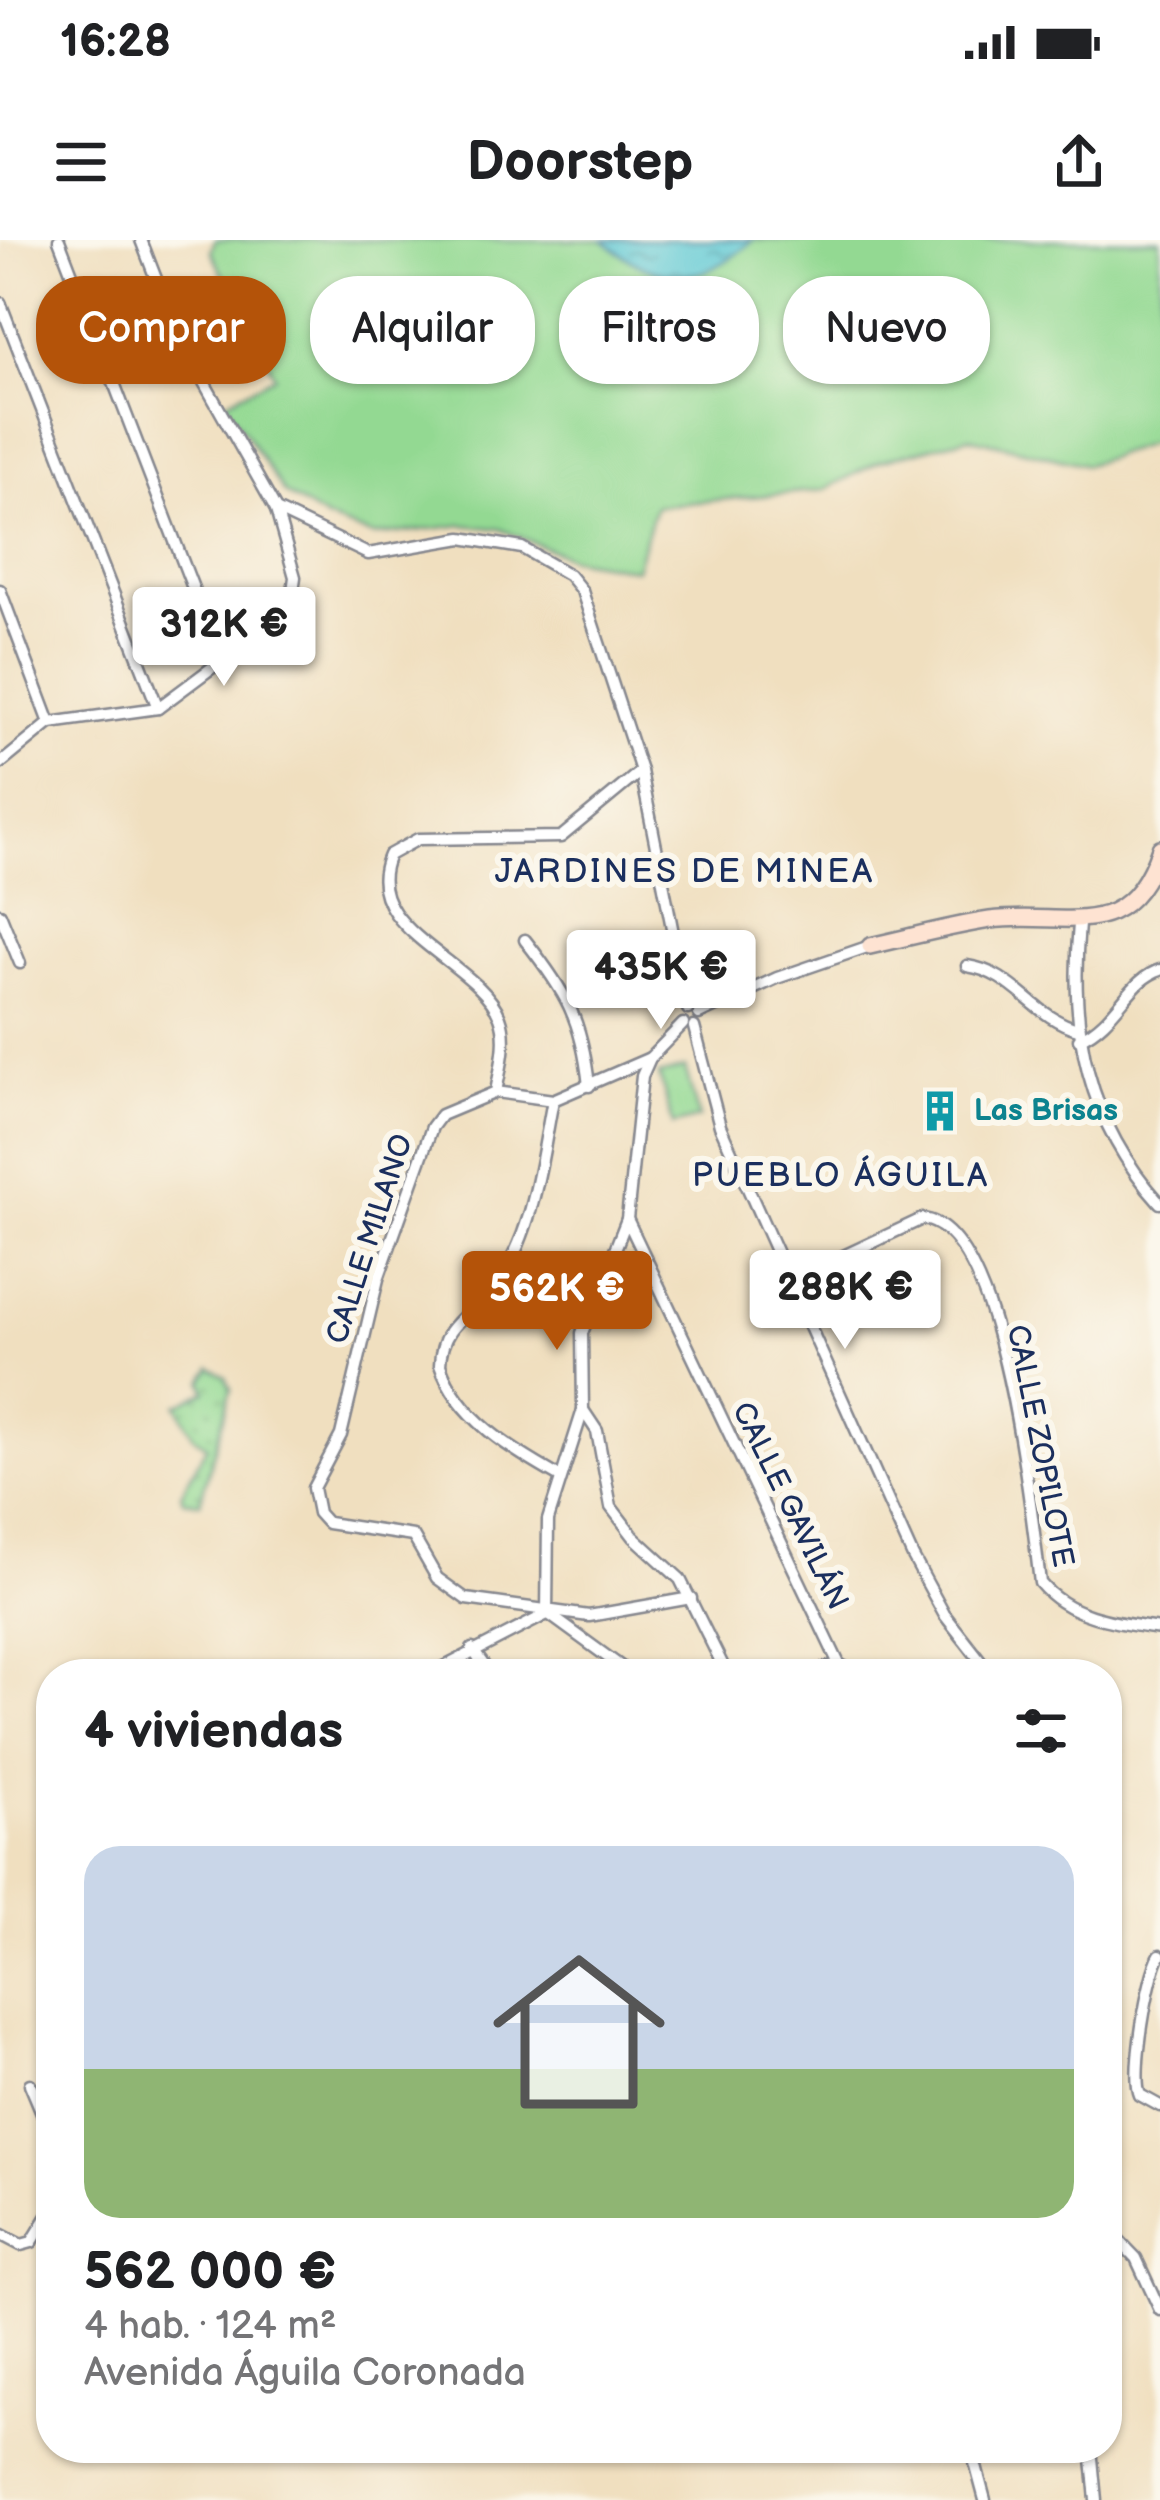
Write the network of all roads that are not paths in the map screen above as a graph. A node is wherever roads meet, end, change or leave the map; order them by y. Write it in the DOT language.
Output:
graph roads {
  1 [pos="58,240"];
  2 [pos="141,240"];
  3 [pos="0,302"];
  4 [pos="276,510"];
  5 [pos="0,590"];
  6 [pos="221,661"];
  7 [pos="158,708"];
  8 [pos="50,723"];
  9 [pos="0,764"];
  10 [pos="641,771"];
  11 [pos="1160,848"];
  12 [pos="0,914"];
  13 [pos="1079,924"];
  14 [pos="525,940"];
  15 [pos="871,946"];
  16 [pos="20,963"];
  17 [pos="967,966"];
  18 [pos="1160,970"];
  19 [pos="694,1011"];
  20 [pos="688,1026"];
  21 [pos="1078,1034"];
  22 [pos="650,1058"];
  23 [pos="590,1086"];
  24 [pos="496,1092"];
  25 [pos="554,1100"];
  26 [pos="1160,1202"];
  27 [pos="627,1220"];
  28 [pos="788,1282"];
  29 [pos="583,1410"];
  30 [pos="558,1476"];
  31 [pos="691,1598"];
  32 [pos="547,1614"];
  33 [pos="1160,1629"];
  34 [pos="472,1649"];
  35 [pos="456,1659"];
  36 [pos="479,1659"];
  37 [pos="610,1659"];
  38 [pos="721,1659"];
  39 [pos="837,1659"];
  40 [pos="980,1659"];
  41 [pos="1160,1955"];
  42 [pos="30,2084"];
  43 [pos="36,2098"];
  44 [pos="1160,2106"];
  45 [pos="0,2234"];
  46 [pos="36,2235"];
  47 [pos="1122,2244"];
  48 [pos="1160,2311"];
  49 [pos="975,2463"];
  50 [pos="1092,2463"];
  51 [pos="985,2500"];
  52 [pos="1096,2500"];
  1 -- 6 [label="street"];
  2 -- 4 [label="street"];
  3 -- 7 [label="street"];
  4 -- 6 [label="street"];
  4 -- 10 [label="street"];
  5 -- 8 [label="street"];
  6 -- 7 [label="street"];
  7 -- 8 [label="street"];
  8 -- 9 [label="street"];
  10 -- 19 [label="street"];
  10 -- 24 [label="street"];
  11 -- 13 [label="street"];
  12 -- 16 [label="street"];
  13 -- 15 [label="street"];
  13 -- 21 [label="street"];
  14 -- 23 [label="street"];
  15 -- 19 [label="street"];
  17 -- 21 [label="street"];
  18 -- 21 [label="street"];
  19 -- 20 [label="street"];
  20 -- 22 [label="street"];
  20 -- 28 [label="street"];
  21 -- 26 [label="street"];
  22 -- 23 [label="street"];
  22 -- 27 [label="street"];
  23 -- 25 [label="street"];
  24 -- 25 [label="street"];
  24 -- 32 [label="street, CALLE MILANO"];
  25 -- 30 [label="street"];
  27 -- 29 [label="street"];
  27 -- 39 [label="street, CALLE GAVILÁN"];
  28 -- 33 [label="street, CALLE ZOPILOTE"];
  28 -- 40 [label="street"];
  29 -- 30 [label="street"];
  29 -- 31 [label="street"];
  30 -- 32 [label="street"];
  31 -- 32 [label="street"];
  31 -- 38 [label="street"];
  32 -- 34 [label="street"];
  32 -- 37 [label="street"];
  34 -- 35 [label="street"];
  34 -- 36 [label="street"];
  41 -- 44 [label="street"];
  42 -- 43 [label="street"];
  45 -- 46 [label="street"];
  47 -- 48 [label="street"];
  49 -- 51 [label="street"];
  50 -- 52 [label="street"];
}
